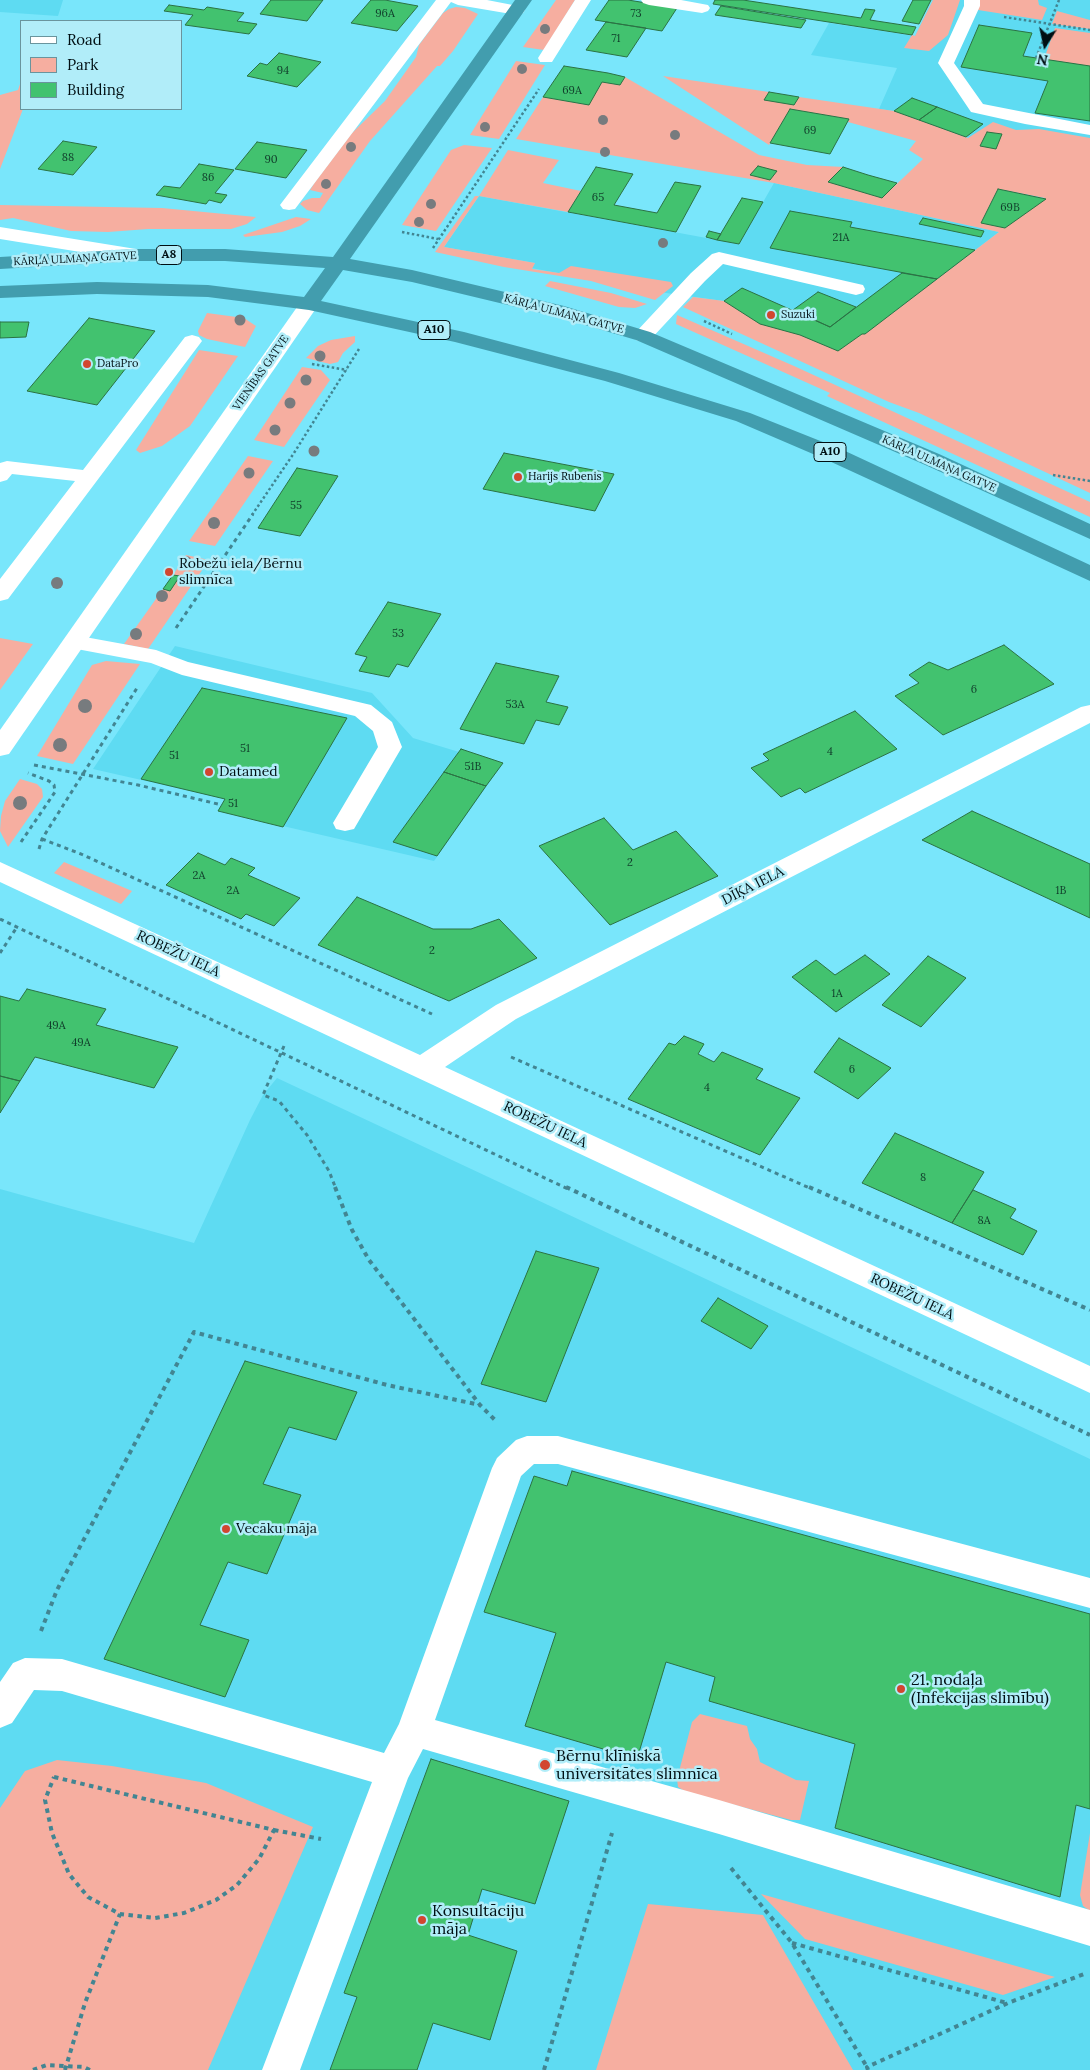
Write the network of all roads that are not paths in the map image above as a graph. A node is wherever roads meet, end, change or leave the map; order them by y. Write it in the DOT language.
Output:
graph roads {
  1 [pos="444,0"];
  2 [pos="458,0"];
  3 [pos="583,0"];
  4 [pos="649,0"];
  5 [pos="520,5"];
  6 [pos="971,6"];
  7 [pos="702,8"];
  8 [pos="546,58"];
  9 [pos="1090,130"];
  10 [pos="289,205"];
  11 [pos="0,233"];
  12 [pos="136,255"];
  13 [pos="0,263"];
  14 [pos="338,263"];
  15 [pos="856,289"];
  16 [pos="0,292"];
  17 [pos="309,304"];
  18 [pos="643,336"];
  19 [pos="192,341"];
  20 [pos="0,476"];
  21 [pos="89,477"];
  22 [pos="1090,532"];
  23 [pos="1090,574"];
  24 [pos="0,594"];
  25 [pos="74,642"];
  26 [pos="156,657"];
  27 [pos="1090,712"];
  28 [pos="0,748"];
  29 [pos="345,823"];
  30 [pos="0,871"];
  31 [pos="422,1068"];
  32 [pos="1090,1380"];
  33 [pos="1090,1593"];
  34 [pos="0,1712"];
  35 [pos="414,1730"];
  36 [pos="393,1772"];
  37 [pos="1090,1928"];
  38 [pos="281,2070"];
  1 -- 10 [label="lane"];
  2 -- 5 [label="lane"];
  3 -- 8 [label="lane"];
  4 -- 7 [label="lane"];
  5 -- 14 [label="highway, VIENĪBAS GATVE"];
  6 -- 9 [label="lane"];
  11 -- 12 [label="lane"];
  12 -- 13 [label="highway, KĀRĻA ULMAŅA GATVE / A8"];
  12 -- 14 [label="highway, KĀRĻA ULMAŅA GATVE / A8"];
  14 -- 17 [label="highway, VIENĪBAS GATVE"];
  14 -- 18 [label="highway, KĀRĻA ULMAŅA GATVE / A10"];
  15 -- 18 [label="lane"];
  16 -- 17 [label="highway"];
  17 -- 23 [label="highway, A10"];
  17 -- 25 [label="street, VIENĪBAS GATVE"];
  18 -- 22 [label="highway, KĀRĻA ULMAŅA GATVE / A10"];
  19 -- 21 [label="lane"];
  20 -- 21 [label="lane"];
  21 -- 24 [label="lane"];
  25 -- 26 [label="lane"];
  25 -- 28 [label="street, VIENĪBAS GATVE"];
  26 -- 29 [label="lane"];
  27 -- 31 [label="street, DĪĶA IELA"];
  30 -- 31 [label="street, ROBEŽU IELA"];
  31 -- 32 [label="street, ROBEŽU IELA"];
  33 -- 35 [label="street"];
  34 -- 36 [label="street"];
  35 -- 36 [label="street"];
  35 -- 37 [label="street"];
  36 -- 38 [label="street"];
}
